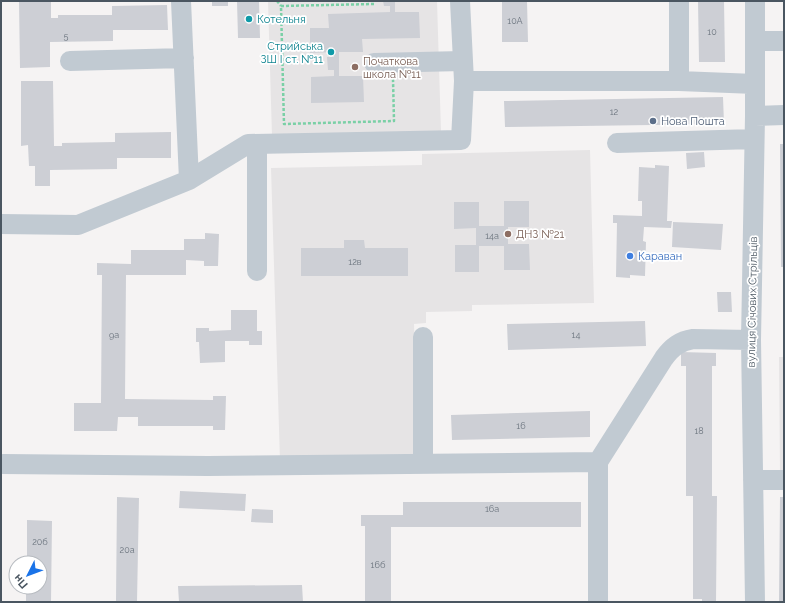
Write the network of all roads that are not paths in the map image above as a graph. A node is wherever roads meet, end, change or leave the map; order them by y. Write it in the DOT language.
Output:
graph roads {
  1 [pos="181,1"];
  2 [pos="460,1"];
  3 [pos="679,1"];
  4 [pos="755,1"];
  5 [pos="755,41"];
  6 [pos="784,41"];
  7 [pos="184,58"];
  8 [pos="70,61"];
  9 [pos="463,61"];
  10 [pos="383,62"];
  11 [pos="464,81"];
  12 [pos="679,81"];
  13 [pos="755,84"];
  14 [pos="784,115"];
  15 [pos="755,116"];
  16 [pos="754,139"];
  17 [pos="618,142"];
  18 [pos="258,144"];
  19 [pos="189,180"];
  20 [pos="1,224"];
  21 [pos="257,271"];
  22 [pos="423,337"];
  23 [pos="751,340"];
  24 [pos="598,462"];
  25 [pos="3,464"];
  26 [pos="423,464"];
  27 [pos="753,480"];
  28 [pos="784,480"];
  29 [pos="598,602"];
  30 [pos="754,602"];
  1 -- 7 [label="street"];
  2 -- 9 [label="street"];
  3 -- 12 [label="street"];
  4 -- 5 [label="street, вулиця Січових Стрільців"];
  5 -- 6 [label="street"];
  5 -- 13 [label="street, вулиця Січових Стрільців"];
  7 -- 8 [label="street"];
  7 -- 19 [label="street"];
  9 -- 10 [label="street"];
  9 -- 11 [label="street"];
  11 -- 12 [label="street"];
  11 -- 18 [label="street"];
  12 -- 13 [label="street"];
  13 -- 15 [label="street, вулиця Січових Стрільців"];
  14 -- 15 [label="street"];
  15 -- 16 [label="street, вулиця Січових Стрільців"];
  16 -- 17 [label="street"];
  16 -- 23 [label="street, вулиця Січових Стрільців"];
  18 -- 19 [label="street"];
  18 -- 21 [label="street"];
  19 -- 20 [label="street"];
  22 -- 26 [label="street"];
  23 -- 24 [label="street"];
  23 -- 27 [label="street, вулиця Січових Стрільців"];
  24 -- 26 [label="street"];
  24 -- 29 [label="street"];
  25 -- 26 [label="street"];
  27 -- 28 [label="street"];
  27 -- 30 [label="street, вулиця Січових Стрільців"];
}
